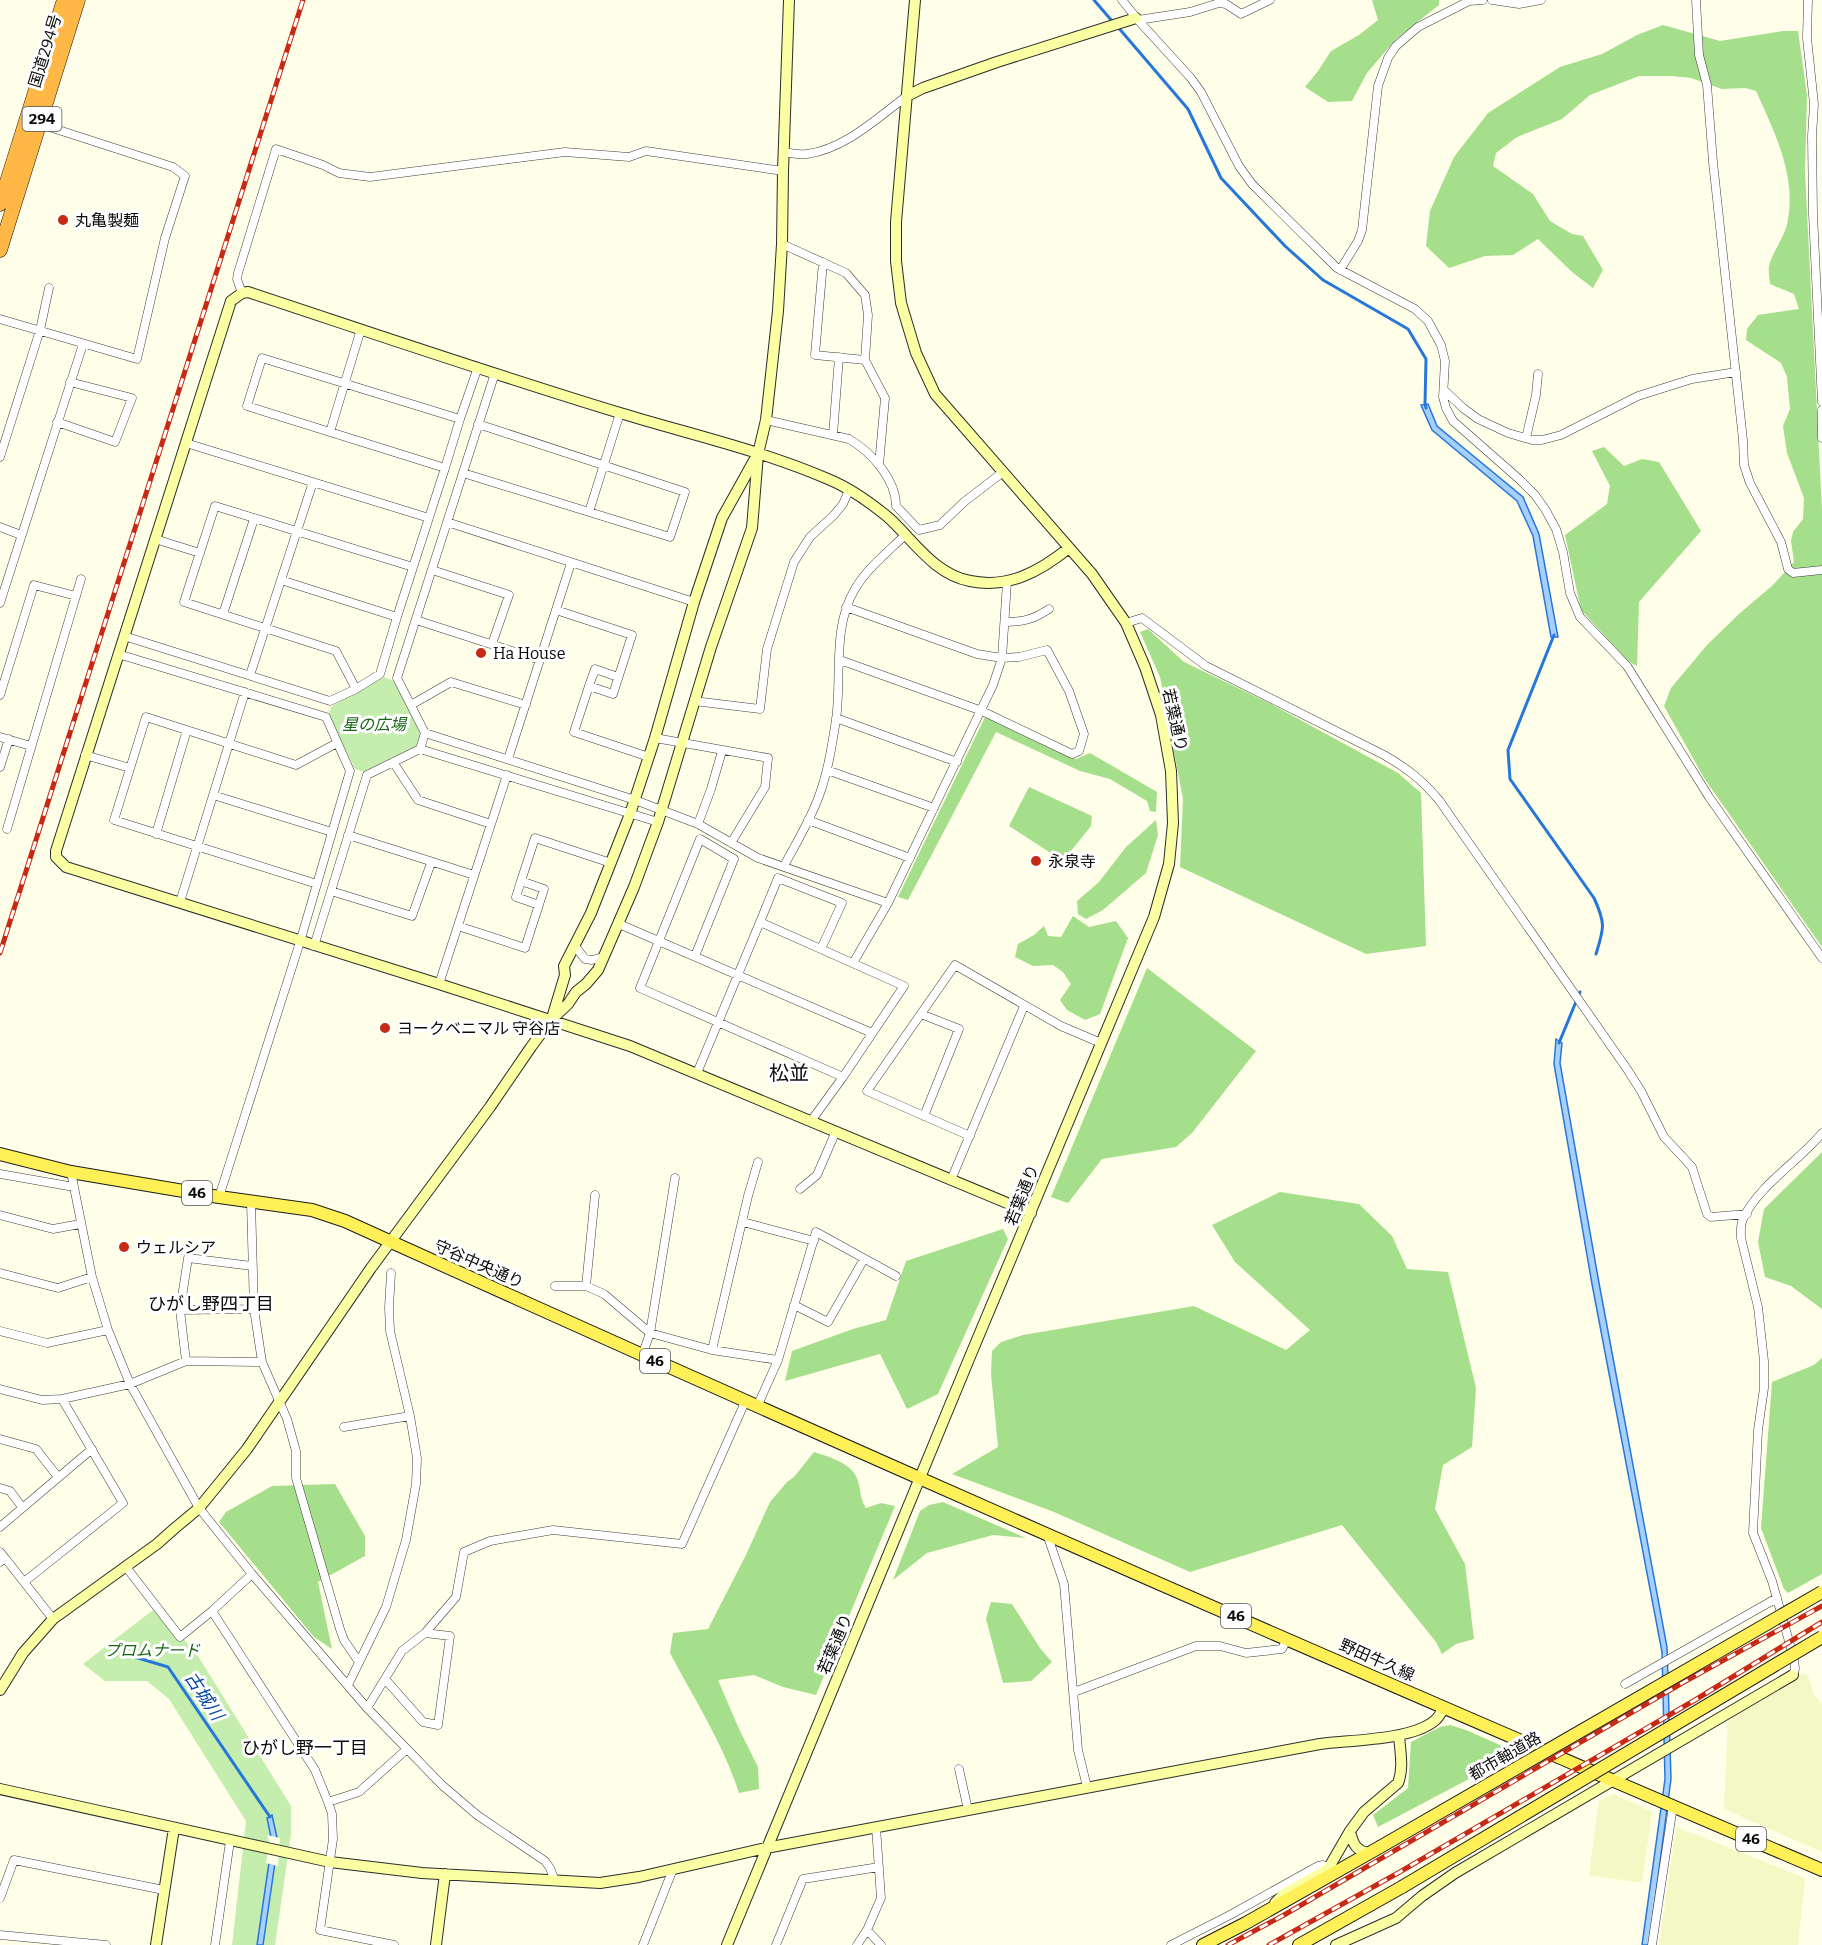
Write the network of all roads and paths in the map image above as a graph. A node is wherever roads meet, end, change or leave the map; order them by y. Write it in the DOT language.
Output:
graph roads {
  1 [pos="64,0"];
  2 [pos="78,0"];
  3 [pos="789,0"];
  4 [pos="915,0"];
  5 [pos="1122,0"];
  6 [pos="1270,0"];
  7 [pos="1484,0"];
  8 [pos="1492,0"];
  9 [pos="1540,0"];
  10 [pos="1696,0"];
  11 [pos="1808,0"];
  12 [pos="1137,19"];
  13 [pos="907,96"];
  14 [pos="1818,104"];
  15 [pos="33,122"];
  16 [pos="784,152"];
  17 [pos="783,171"];
  18 [pos="0,204"];
  19 [pos="782,243"];
  20 [pos="0,250"];
  21 [pos="823,262"];
  22 [pos="1341,270"];
  23 [pos="49,288"];
  24 [pos="242,293"];
  25 [pos="0,319"];
  26 [pos="361,329"];
  27 [pos="40,330"];
  28 [pos="83,344"];
  29 [pos="839,357"];
  30 [pos="865,360"];
  31 [pos="478,367"];
  32 [pos="1736,372"];
  33 [pos="495,373"];
  34 [pos="1538,374"];
  35 [pos="70,382"];
  36 [pos="345,383"];
  37 [pos="1444,390"];
  38 [pos="1822,402"];
  39 [pos="1822,410"];
  40 [pos="620,413"];
  41 [pos="460,418"];
  42 [pos="766,420"];
  43 [pos="57,422"];
  44 [pos="478,424"];
  45 [pos="330,432"];
  46 [pos="833,435"];
  47 [pos="1526,438"];
  48 [pos="1822,438"];
  49 [pos="186,443"];
  50 [pos="758,454"];
  51 [pos="0,458"];
  52 [pos="604,465"];
  53 [pos="879,465"];
  54 [pos="445,468"];
  55 [pos="1003,472"];
  56 [pos="463,473"];
  57 [pos="313,482"];
  58 [pos="849,490"];
  59 [pos="589,512"];
  60 [pos="429,518"];
  61 [pos="254,519"];
  62 [pos="447,522"];
  63 [pos="0,527"];
  64 [pos="297,532"];
  65 [pos="21,535"];
  66 [pos="905,535"];
  67 [pos="155,539"];
  68 [pos="1069,548"];
  69 [pos="200,553"];
  70 [pos="571,563"];
  71 [pos="413,567"];
  72 [pos="432,570"];
  73 [pos="1822,570"];
  74 [pos="81,579"];
  75 [pos="281,580"];
  76 [pos="1007,582"];
  77 [pos="76,597"];
  78 [pos="694,602"];
  79 [pos="0,603"];
  80 [pos="846,608"];
  81 [pos="1049,609"];
  82 [pos="556,610"];
  83 [pos="223,614"];
  84 [pos="397,617"];
  85 [pos="416,620"];
  86 [pos="1005,622"];
  87 [pos="1126,623"];
  88 [pos="265,628"];
  89 [pos="124,636"];
  90 [pos="492,644"];
  91 [pos="118,654"];
  92 [pos="1002,658"];
  93 [pos="540,660"];
  94 [pos="840,660"];
  95 [pos="250,675"];
  96 [pos="618,677"];
  97 [pos="589,686"];
  98 [pos="356,689"];
  99 [pos="244,692"];
  100 [pos="0,695"];
  101 [pos="694,701"];
  102 [pos="411,705"];
  103 [pos="526,705"];
  104 [pos="982,711"];
  105 [pos="836,718"];
  106 [pos="187,730"];
  107 [pos="425,733"];
  108 [pos="0,737"];
  109 [pos="654,738"];
  110 [pos="9,739"];
  111 [pos="229,743"];
  112 [pos="337,743"];
  113 [pos="682,743"];
  114 [pos="31,746"];
  115 [pos="420,749"];
  116 [pos="722,751"];
  117 [pos="85,755"];
  118 [pos="649,757"];
  119 [pos="508,759"];
  120 [pos="393,762"];
  121 [pos="957,762"];
  122 [pos="0,767"];
  123 [pos="130,768"];
  124 [pos="827,770"];
  125 [pos="507,775"];
  126 [pos="213,795"];
  127 [pos="635,800"];
  128 [pos="934,808"];
  129 [pos="662,810"];
  130 [pos="630,814"];
  131 [pos="808,820"];
  132 [pos="658,822"];
  133 [pos="491,824"];
  134 [pos="698,824"];
  135 [pos="7,829"];
  136 [pos="332,832"];
  137 [pos="156,834"];
  138 [pos="348,835"];
  139 [pos="731,843"];
  140 [pos="197,846"];
  141 [pos="910,858"];
  142 [pos="431,863"];
  143 [pos="611,863"];
  144 [pos="784,866"];
  145 [pos="474,875"];
  146 [pos="521,881"];
  147 [pos="316,884"];
  148 [pos="331,891"];
  149 [pos="180,902"];
  150 [pos="888,903"];
  151 [pos="539,905"];
  152 [pos="760,922"];
  153 [pos="619,924"];
  154 [pos="458,926"];
  155 [pos="659,941"];
  156 [pos="300,942"];
  157 [pos="314,946"];
  158 [pos="575,946"];
  159 [pos="821,949"];
  160 [pos="695,956"];
  161 [pos="603,957"];
  162 [pos="1822,958"];
  163 [pos="853,963"];
  164 [pos="737,974"];
  165 [pos="439,984"];
  166 [pos="1024,1006"];
  167 [pos="921,1014"];
  168 [pos="551,1020"];
  169 [pos="718,1021"];
  170 [pos="872,1032"];
  171 [pos="1101,1042"];
  172 [pos="697,1073"];
  173 [pos="843,1077"];
  174 [pos="924,1116"];
  175 [pos="811,1121"];
  176 [pos="836,1131"];
  177 [pos="1822,1133"];
  178 [pos="970,1136"];
  179 [pos="0,1154"];
  180 [pos="758,1162"];
  181 [pos="71,1172"];
  182 [pos="0,1174"];
  183 [pos="675,1178"];
  184 [pos="951,1180"];
  185 [pos="74,1186"];
  186 [pos="800,1189"];
  187 [pos="595,1195"];
  188 [pos="219,1197"];
  189 [pos="251,1202"];
  190 [pos="1031,1213"];
  191 [pos="1747,1214"];
  192 [pos="0,1215"];
  193 [pos="743,1222"];
  194 [pos="80,1224"];
  195 [pos="814,1241"];
  196 [pos="390,1242"];
  197 [pos="864,1259"];
  198 [pos="252,1266"];
  199 [pos="0,1273"];
  200 [pos="392,1273"];
  201 [pos="896,1276"];
  202 [pos="92,1278"];
  203 [pos="555,1286"];
  204 [pos="586,1286"];
  205 [pos="794,1305"];
  206 [pos="254,1309"];
  207 [pos="180,1310"];
  208 [pos="108,1330"];
  209 [pos="0,1331"];
  210 [pos="650,1333"];
  211 [pos="712,1350"];
  212 [pos="642,1356"];
  213 [pos="778,1359"];
  214 [pos="186,1361"];
  215 [pos="262,1362"];
  216 [pos="129,1384"];
  217 [pos="0,1389"];
  218 [pos="62,1399"];
  219 [pos="745,1401"];
  220 [pos="280,1402"];
  221 [pos="757,1407"];
  222 [pos="410,1416"];
  223 [pos="344,1427"];
  224 [pos="0,1439"];
  225 [pos="92,1449"];
  226 [pos="58,1477"];
  227 [pos="920,1479"];
  228 [pos="0,1488"];
  229 [pos="22,1507"];
  230 [pos="199,1508"];
  231 [pos="0,1527"];
  232 [pos="1047,1534"];
  233 [pos="2,1558"];
  234 [pos="126,1567"];
  235 [pos="252,1574"];
  236 [pos="24,1582"];
  237 [pos="1822,1592"];
  238 [pos="1777,1598"];
  239 [pos="212,1611"];
  240 [pos="53,1619"];
  241 [pos="425,1633"];
  242 [pos="1822,1637"];
  243 [pos="1287,1639"];
  244 [pos="359,1662"];
  245 [pos="1793,1675"];
  246 [pos="385,1679"];
  247 [pos="1625,1684"];
  248 [pos="348,1685"];
  249 [pos="0,1690"];
  250 [pos="1074,1692"];
  251 [pos="1444,1707"];
  252 [pos="367,1708"];
  253 [pos="1399,1735"];
  254 [pos="407,1749"];
  255 [pos="959,1769"];
  256 [pos="1614,1781"];
  257 [pos="1087,1787"];
  258 [pos="0,1789"];
  259 [pos="328,1802"];
  260 [pos="1673,1806"];
  261 [pos="968,1810"];
  262 [pos="876,1827"];
  263 [pos="174,1828"];
  264 [pos="1350,1831"];
  265 [pos="230,1840"];
  266 [pos="766,1848"];
  267 [pos="1375,1850"];
  268 [pos="330,1863"];
  269 [pos="879,1867"];
  270 [pos="673,1869"];
  271 [pos="1822,1870"];
  272 [pos="1331,1871"];
  273 [pos="445,1874"];
  274 [pos="555,1881"];
  275 [pos="164,1890"];
  276 [pos="0,1898"];
  277 [pos="1230,1915"];
  278 [pos="1246,1923"];
  279 [pos="867,1930"];
  280 [pos="0,1935"];
  281 [pos="729,1944"];
  282 [pos="106,1945"];
  283 [pos="156,1945"];
  284 [pos="215,1945"];
  285 [pos="394,1945"];
  286 [pos="436,1945"];
  287 [pos="643,1945"];
  288 [pos="776,1945"];
  289 [pos="856,1945"];
  290 [pos="881,1945"];
  291 [pos="1171,1945"];
  292 [pos="1203,1945"];
  293 [pos="1299,1945"];
  294 [pos="1336,1945"];
  295 [pos="1652,1945"];
  1 -- 15 [label="highway, 国道294号 / 294"];
  2 -- 15 [label="highway, 国道294号 / 294"];
  3 -- 16 [label="street"];
  4 -- 13 [label="street, 若葉通り"];
  5 -- 12 [label="street"];
  6 -- 12 [label="street"];
  7 -- 22 [label="street"];
  8 -- 9 [label="street"];
  10 -- 32 [label="street"];
  11 -- 14 [label="street"];
  12 -- 13 [label="street"];
  12 -- 22 [label="street"];
  13 -- 16 [label="street"];
  13 -- 55 [label="street, 若葉通り"];
  14 -- 38 [label="street"];
  15 -- 18 [label="highway, 国道294号 / 294"];
  15 -- 20 [label="highway, 国道294号 / 294"];
  15 -- 28 [label="street"];
  16 -- 17 [label="street"];
  17 -- 19 [label="street"];
  17 -- 24 [label="street"];
  19 -- 21 [label="street"];
  19 -- 42 [label="street"];
  21 -- 29 [label="street"];
  21 -- 30 [label="street"];
  22 -- 37 [label="street"];
  23 -- 27 [label="street"];
  24 -- 26 [label="street"];
  24 -- 49 [label="street"];
  25 -- 27 [label="street"];
  26 -- 31 [label="street"];
  26 -- 36 [label="street"];
  27 -- 28 [label="street"];
  27 -- 51 [label="street"];
  28 -- 35 [label="street"];
  29 -- 30 [label="street"];
  29 -- 46 [label="street"];
  30 -- 53 [label="street"];
  31 -- 33 [label="street"];
  31 -- 41 [label="street"];
  32 -- 47 [label="street"];
  32 -- 73 [label="street"];
  33 -- 40 [label="street"];
  33 -- 44 [label="street"];
  34 -- 47 [label="street"];
  35 -- 43 [label="street"];
  35 -- 43 [label="street"];
  36 -- 41 [label="street"];
  36 -- 45 [label="street"];
  36 -- 45 [label="street"];
  37 -- 47 [label="street"];
  37 -- 162 [label="street"];
  39 -- 48 [label="street"];
  40 -- 50 [label="street"];
  40 -- 52 [label="street"];
  41 -- 54 [label="street"];
  42 -- 46 [label="street"];
  42 -- 50 [label="street"];
  43 -- 65 [label="street"];
  44 -- 52 [label="street"];
  44 -- 56 [label="street"];
  45 -- 54 [label="street"];
  46 -- 53 [label="street"];
  49 -- 57 [label="street"];
  49 -- 67 [label="street"];
  50 -- 58 [label="street"];
  50 -- 78 [label="street"];
  50 -- 101 [label="street"];
  52 -- 59 [label="street"];
  52 -- 59 [label="street"];
  53 -- 55 [label="street"];
  54 -- 60 [label="street"];
  55 -- 68 [label="street, 若葉通り"];
  56 -- 59 [label="street"];
  56 -- 62 [label="street"];
  57 -- 60 [label="street"];
  57 -- 64 [label="street"];
  58 -- 66 [label="street"];
  58 -- 101 [label="street"];
  60 -- 71 [label="street"];
  61 -- 64 [label="street"];
  61 -- 69 [label="street"];
  61 -- 83 [label="street"];
  62 -- 70 [label="street"];
  62 -- 72 [label="street"];
  63 -- 65 [label="street"];
  64 -- 71 [label="street"];
  64 -- 75 [label="street"];
  65 -- 79 [label="street"];
  66 -- 76 [label="street"];
  66 -- 80 [label="street"];
  67 -- 69 [label="street"];
  67 -- 89 [label="street"];
  68 -- 76 [label="street"];
  68 -- 87 [label="street, 若葉通り"];
  69 -- 83 [label="street"];
  70 -- 78 [label="street"];
  70 -- 82 [label="street"];
  71 -- 84 [label="street"];
  72 -- 85 [label="street"];
  72 -- 90 [label="street"];
  74 -- 77 [label="street"];
  75 -- 84 [label="street"];
  75 -- 88 [label="street"];
  76 -- 86 [label="street"];
  77 -- 100 [label="street"];
  77 -- 114 [label="street"];
  78 -- 109 [label="street"];
  80 -- 92 [label="street"];
  80 -- 94 [label="street"];
  81 -- 86 [label="street"];
  82 -- 93 [label="street"];
  82 -- 96 [label="street"];
  83 -- 88 [label="street"];
  84 -- 98 [label="street"];
  85 -- 90 [label="street"];
  85 -- 102 [label="street"];
  86 -- 92 [label="street"];
  87 -- 171 [label="street, 若葉通り"];
  87 -- 191 [label="street"];
  88 -- 95 [label="street"];
  88 -- 98 [label="street"];
  89 -- 91 [label="street"];
  89 -- 95 [label="street"];
  90 -- 93 [label="street"];
  91 -- 99 [label="street"];
  91 -- 117 [label="street"];
  92 -- 104 [label="street"];
  92 -- 104 [label="street"];
  93 -- 103 [label="street"];
  94 -- 104 [label="street"];
  94 -- 105 [label="street"];
  95 -- 98 [label="street"];
  96 -- 97 [label="street"];
  96 -- 97 [label="street"];
  97 -- 118 [label="street"];
  99 -- 111 [label="street"];
  99 -- 112 [label="street"];
  101 -- 113 [label="street"];
  102 -- 103 [label="street"];
  102 -- 107 [label="street"];
  103 -- 119 [label="street"];
  104 -- 121 [label="street"];
  105 -- 121 [label="street"];
  105 -- 124 [label="street"];
  106 -- 111 [label="street"];
  106 -- 123 [label="street"];
  106 -- 137 [label="street"];
  107 -- 115 [label="street"];
  107 -- 119 [label="street"];
  108 -- 110 [label="street"];
  109 -- 113 [label="street"];
  109 -- 118 [label="street"];
  110 -- 114 [label="street"];
  110 -- 122 [label="street"];
  111 -- 112 [label="street"];
  111 -- 126 [label="street"];
  112 -- 136 [label="street"];
  113 -- 116 [label="street"];
  113 -- 129 [label="street"];
  114 -- 135 [label="street"];
  115 -- 120 [label="street"];
  115 -- 125 [label="street"];
  116 -- 134 [label="street"];
  116 -- 139 [label="street"];
  117 -- 123 [label="street"];
  117 -- 149 [label="street"];
  118 -- 127 [label="street"];
  119 -- 127 [label="street"];
  120 -- 133 [label="street"];
  120 -- 138 [label="street"];
  121 -- 128 [label="street"];
  123 -- 137 [label="street"];
  124 -- 128 [label="street"];
  124 -- 131 [label="street"];
  125 -- 130 [label="street"];
  125 -- 133 [label="street"];
  126 -- 136 [label="street"];
  126 -- 140 [label="street"];
  127 -- 129 [label="street"];
  127 -- 130 [label="street"];
  128 -- 141 [label="street"];
  129 -- 132 [label="street"];
  129 -- 134 [label="street"];
  130 -- 132 [label="street"];
  130 -- 143 [label="street"];
  131 -- 141 [label="street"];
  131 -- 144 [label="street"];
  132 -- 153 [label="street"];
  133 -- 145 [label="street"];
  134 -- 139 [label="street"];
  136 -- 147 [label="street"];
  137 -- 140 [label="street"];
  138 -- 142 [label="street"];
  138 -- 148 [label="street"];
  139 -- 144 [label="street"];
  140 -- 147 [label="street"];
  140 -- 149 [label="street"];
  141 -- 150 [label="street"];
  142 -- 145 [label="street"];
  142 -- 148 [label="street"];
  143 -- 146 [label="street"];
  143 -- 158 [label="street"];
  144 -- 150 [label="street"];
  145 -- 154 [label="street"];
  146 -- 151 [label="street"];
  146 -- 151 [label="street"];
  147 -- 156 [label="street"];
  148 -- 157 [label="street"];
  149 -- 156 [label="street"];
  150 -- 163 [label="street"];
  151 -- 154 [label="street"];
  152 -- 159 [label="street"];
  152 -- 159 [label="street"];
  152 -- 164 [label="street"];
  153 -- 155 [label="street"];
  153 -- 161 [label="street"];
  154 -- 165 [label="street"];
  155 -- 160 [label="street"];
  155 -- 160 [label="street"];
  155 -- 169 [label="street"];
  156 -- 157 [label="street"];
  156 -- 188 [label="street"];
  157 -- 165 [label="street"];
  158 -- 161 [label="street"];
  158 -- 168 [label="street"];
  159 -- 163 [label="street"];
  160 -- 164 [label="street"];
  161 -- 168 [label="street"];
  163 -- 170 [label="street"];
  164 -- 169 [label="street"];
  164 -- 170 [label="street"];
  165 -- 168 [label="street"];
  166 -- 167 [label="street"];
  166 -- 171 [label="street"];
  166 -- 178 [label="street"];
  167 -- 174 [label="street"];
  167 -- 174 [label="street"];
  168 -- 172 [label="street"];
  168 -- 196 [label="street"];
  169 -- 172 [label="street"];
  169 -- 173 [label="street"];
  170 -- 173 [label="street"];
  171 -- 190 [label="street, 若葉通り"];
  172 -- 175 [label="street"];
  173 -- 175 [label="street"];
  174 -- 178 [label="street"];
  175 -- 176 [label="street"];
  176 -- 184 [label="street"];
  176 -- 186 [label="street"];
  177 -- 191 [label="street"];
  178 -- 184 [label="street"];
  179 -- 181 [label="main road, 守谷中央通り / 46"];
  180 -- 193 [label="street"];
  181 -- 185 [label="street"];
  181 -- 188 [label="main road, 守谷中央通り / 46"];
  182 -- 185 [label="street"];
  183 -- 210 [label="street"];
  184 -- 190 [label="street"];
  185 -- 194 [label="street"];
  187 -- 204 [label="street"];
  188 -- 189 [label="main road, 守谷中央通り / 46"];
  189 -- 196 [label="main road, 守谷中央通り / 46"];
  189 -- 198 [label="street"];
  190 -- 227 [label="street, 若葉通り"];
  191 -- 238 [label="street"];
  192 -- 194 [label="street"];
  193 -- 195 [label="street"];
  193 -- 211 [label="street"];
  194 -- 202 [label="street"];
  195 -- 197 [label="street"];
  195 -- 205 [label="street"];
  196 -- 212 [label="main road, 守谷中央通り / 46"];
  196 -- 220 [label="street"];
  197 -- 201 [label="street"];
  197 -- 205 [label="street"];
  198 -- 206 [label="street"];
  198 -- 207 [label="street"];
  199 -- 202 [label="street"];
  200 -- 222 [label="street"];
  202 -- 208 [label="street"];
  203 -- 204 [label="street"];
  204 -- 210 [label="street"];
  205 -- 213 [label="street"];
  206 -- 207 [label="street"];
  206 -- 215 [label="street"];
  207 -- 214 [label="street"];
  208 -- 209 [label="street"];
  208 -- 216 [label="street"];
  210 -- 211 [label="street"];
  210 -- 212 [label="street"];
  211 -- 213 [label="street"];
  212 -- 219 [label="main road, 守谷中央通り / 46"];
  213 -- 221 [label="street"];
  214 -- 215 [label="street"];
  214 -- 216 [label="street"];
  215 -- 220 [label="street"];
  216 -- 218 [label="street"];
  216 -- 230 [label="street"];
  217 -- 218 [label="street"];
  218 -- 225 [label="street"];
  219 -- 221 [label="main road, 守谷中央通り / 46"];
  219 -- 241 [label="street"];
  220 -- 230 [label="street"];
  220 -- 244 [label="street"];
  221 -- 227 [label="main road, 守谷中央通り / 46"];
  222 -- 223 [label="street"];
  222 -- 244 [label="street"];
  224 -- 226 [label="street"];
  225 -- 226 [label="street"];
  225 -- 236 [label="street"];
  226 -- 229 [label="street"];
  227 -- 232 [label="main road, 野田牛久線 / 46"];
  227 -- 266 [label="street, 若葉通り"];
  228 -- 229 [label="street"];
  229 -- 231 [label="street"];
  230 -- 234 [label="street"];
  230 -- 235 [label="street"];
  232 -- 243 [label="main road, 野田牛久線 / 46"];
  232 -- 250 [label="street"];
  233 -- 236 [label="street"];
  234 -- 239 [label="street"];
  234 -- 240 [label="street"];
  235 -- 239 [label="street"];
  235 -- 248 [label="street"];
  236 -- 240 [label="street"];
  237 -- 267 [label="main road, 都市軸道路, bridge"];
  238 -- 245 [label="street"];
  238 -- 247 [label="street"];
  239 -- 259 [label="street"];
  240 -- 249 [label="street"];
  241 -- 246 [label="street"];
  241 -- 246 [label="street"];
  242 -- 293 [label="main road, bridge"];
  243 -- 250 [label="street"];
  243 -- 251 [label="main road, 野田牛久線 / 46"];
  244 -- 248 [label="street"];
  245 -- 256 [label="street"];
  246 -- 252 [label="street"];
  248 -- 252 [label="street"];
  250 -- 257 [label="street"];
  251 -- 253 [label="street"];
  251 -- 256 [label="main road, 野田牛久線 / 46"];
  252 -- 254 [label="street"];
  253 -- 257 [label="street"];
  253 -- 264 [label="street"];
  254 -- 259 [label="street"];
  254 -- 274 [label="street"];
  255 -- 261 [label="street"];
  256 -- 260 [label="main road, 野田牛久線 / 46"];
  256 -- 294 [label="street"];
  257 -- 261 [label="street"];
  258 -- 263 [label="street"];
  259 -- 268 [label="street"];
  260 -- 271 [label="main road, 野田牛久線 / 46"];
  260 -- 295 [label="street"];
  261 -- 262 [label="street"];
  262 -- 266 [label="street"];
  262 -- 269 [label="street"];
  263 -- 265 [label="street"];
  263 -- 275 [label="street"];
  264 -- 267 [label="street"];
  264 -- 272 [label="street"];
  265 -- 268 [label="street"];
  265 -- 284 [label="street"];
  266 -- 270 [label="street"];
  266 -- 281 [label="street, 若葉通り"];
  267 -- 272 [label="main road, 都市軸道路"];
  268 -- 273 [label="street"];
  268 -- 285 [label="street"];
  269 -- 279 [label="street"];
  269 -- 288 [label="street"];
  270 -- 274 [label="street"];
  270 -- 287 [label="street"];
  272 -- 277 [label="street"];
  272 -- 278 [label="main road, 都市軸道路"];
  273 -- 274 [label="street"];
  273 -- 286 [label="street"];
  275 -- 276 [label="street"];
  275 -- 283 [label="street"];
  277 -- 278 [label="street"];
  277 -- 291 [label="street"];
  278 -- 292 [label="main road, 都市軸道路"];
  279 -- 289 [label="street"];
  279 -- 290 [label="street"];
  280 -- 282 [label="street"];
}
